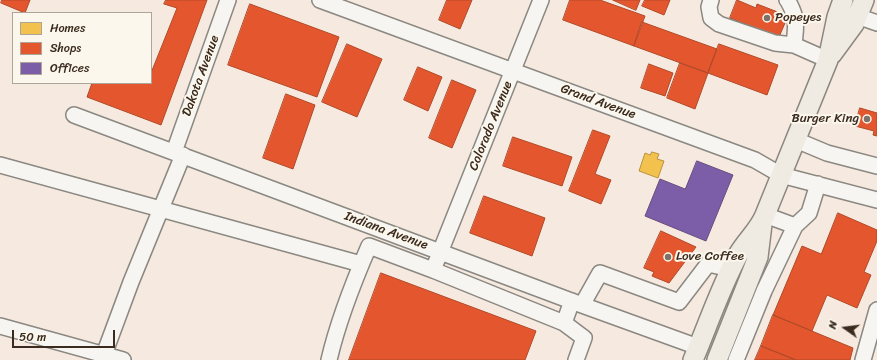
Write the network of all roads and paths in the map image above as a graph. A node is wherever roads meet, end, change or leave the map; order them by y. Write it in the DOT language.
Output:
graph roads {
  1 [pos="228,0"];
  2 [pos="320,0"];
  3 [pos="541,0"];
  4 [pos="712,0"];
  5 [pos="787,0"];
  6 [pos="843,0"];
  7 [pos="861,8"];
  8 [pos="877,23"];
  9 [pos="794,45"];
  10 [pos="828,60"];
  11 [pos="513,70"];
  12 [pos="74,115"];
  13 [pos="796,140"];
  14 [pos="179,154"];
  15 [pos="0,165"];
  16 [pos="877,166"];
  17 [pos="781,175"];
  18 [pos="818,184"];
  19 [pos="877,200"];
  20 [pos="161,210"];
  21 [pos="764,218"];
  22 [pos="794,226"];
  23 [pos="441,251"];
  24 [pos="361,264"];
  25 [pos="731,269"];
  26 [pos="433,270"];
  27 [pos="756,287"];
  28 [pos="577,303"];
  29 [pos="877,310"];
  30 [pos="744,318"];
  31 [pos="564,323"];
  32 [pos="0,326"];
  33 [pos="696,353"];
  34 [pos="103,357"];
  35 [pos="123,360"];
  36 [pos="329,360"];
  37 [pos="576,360"];
  38 [pos="717,360"];
  39 [pos="736,360"];
  40 [pos="863,360"];
  1 -- 14 [label="street, Dakota Avenue"];
  2 -- 11 [label="street, Grand Avenue"];
  3 -- 11 [label="street, Colorado Avenue"];
  4 -- 9 [label="street"];
  5 -- 9 [label="street"];
  6 -- 10 [label="main road"];
  7 -- 8 [label="street"];
  7 -- 10 [label="main road"];
  9 -- 10 [label="street"];
  10 -- 13 [label="main road"];
  11 -- 17 [label="street, Grand Avenue"];
  11 -- 23 [label="street, Colorado Avenue"];
  12 -- 14 [label="street, Indiana Avenue"];
  13 -- 16 [label="street"];
  13 -- 17 [label="main road"];
  14 -- 20 [label="street, Dakota Avenue"];
  14 -- 23 [label="street, Indiana Avenue"];
  15 -- 20 [label="street"];
  17 -- 18 [label="street, Grand Avenue"];
  17 -- 21 [label="main road"];
  18 -- 19 [label="street, Grand Avenue"];
  18 -- 22 [label="street"];
  20 -- 24 [label="street"];
  20 -- 34 [label="street, Dakota Avenue"];
  21 -- 22 [label="street"];
  21 -- 25 [label="main road"];
  21 -- 27 [label="main road"];
  22 -- 27 [label="street"];
  23 -- 26 [label="street, Colorado Avenue"];
  23 -- 28 [label="street, Indiana Avenue"];
  24 -- 26 [label="street"];
  24 -- 36 [label="street"];
  25 -- 28 [label="street"];
  25 -- 33 [label="main road"];
  26 -- 31 [label="street"];
  27 -- 30 [label="main road"];
  28 -- 31 [label="street"];
  28 -- 33 [label="street, Indiana Avenue"];
  29 -- 40 [label="street"];
  30 -- 38 [label="main road"];
  30 -- 39 [label="street"];
  31 -- 37 [label="street"];
  32 -- 34 [label="street"];
  34 -- 35 [label="street"];
}
